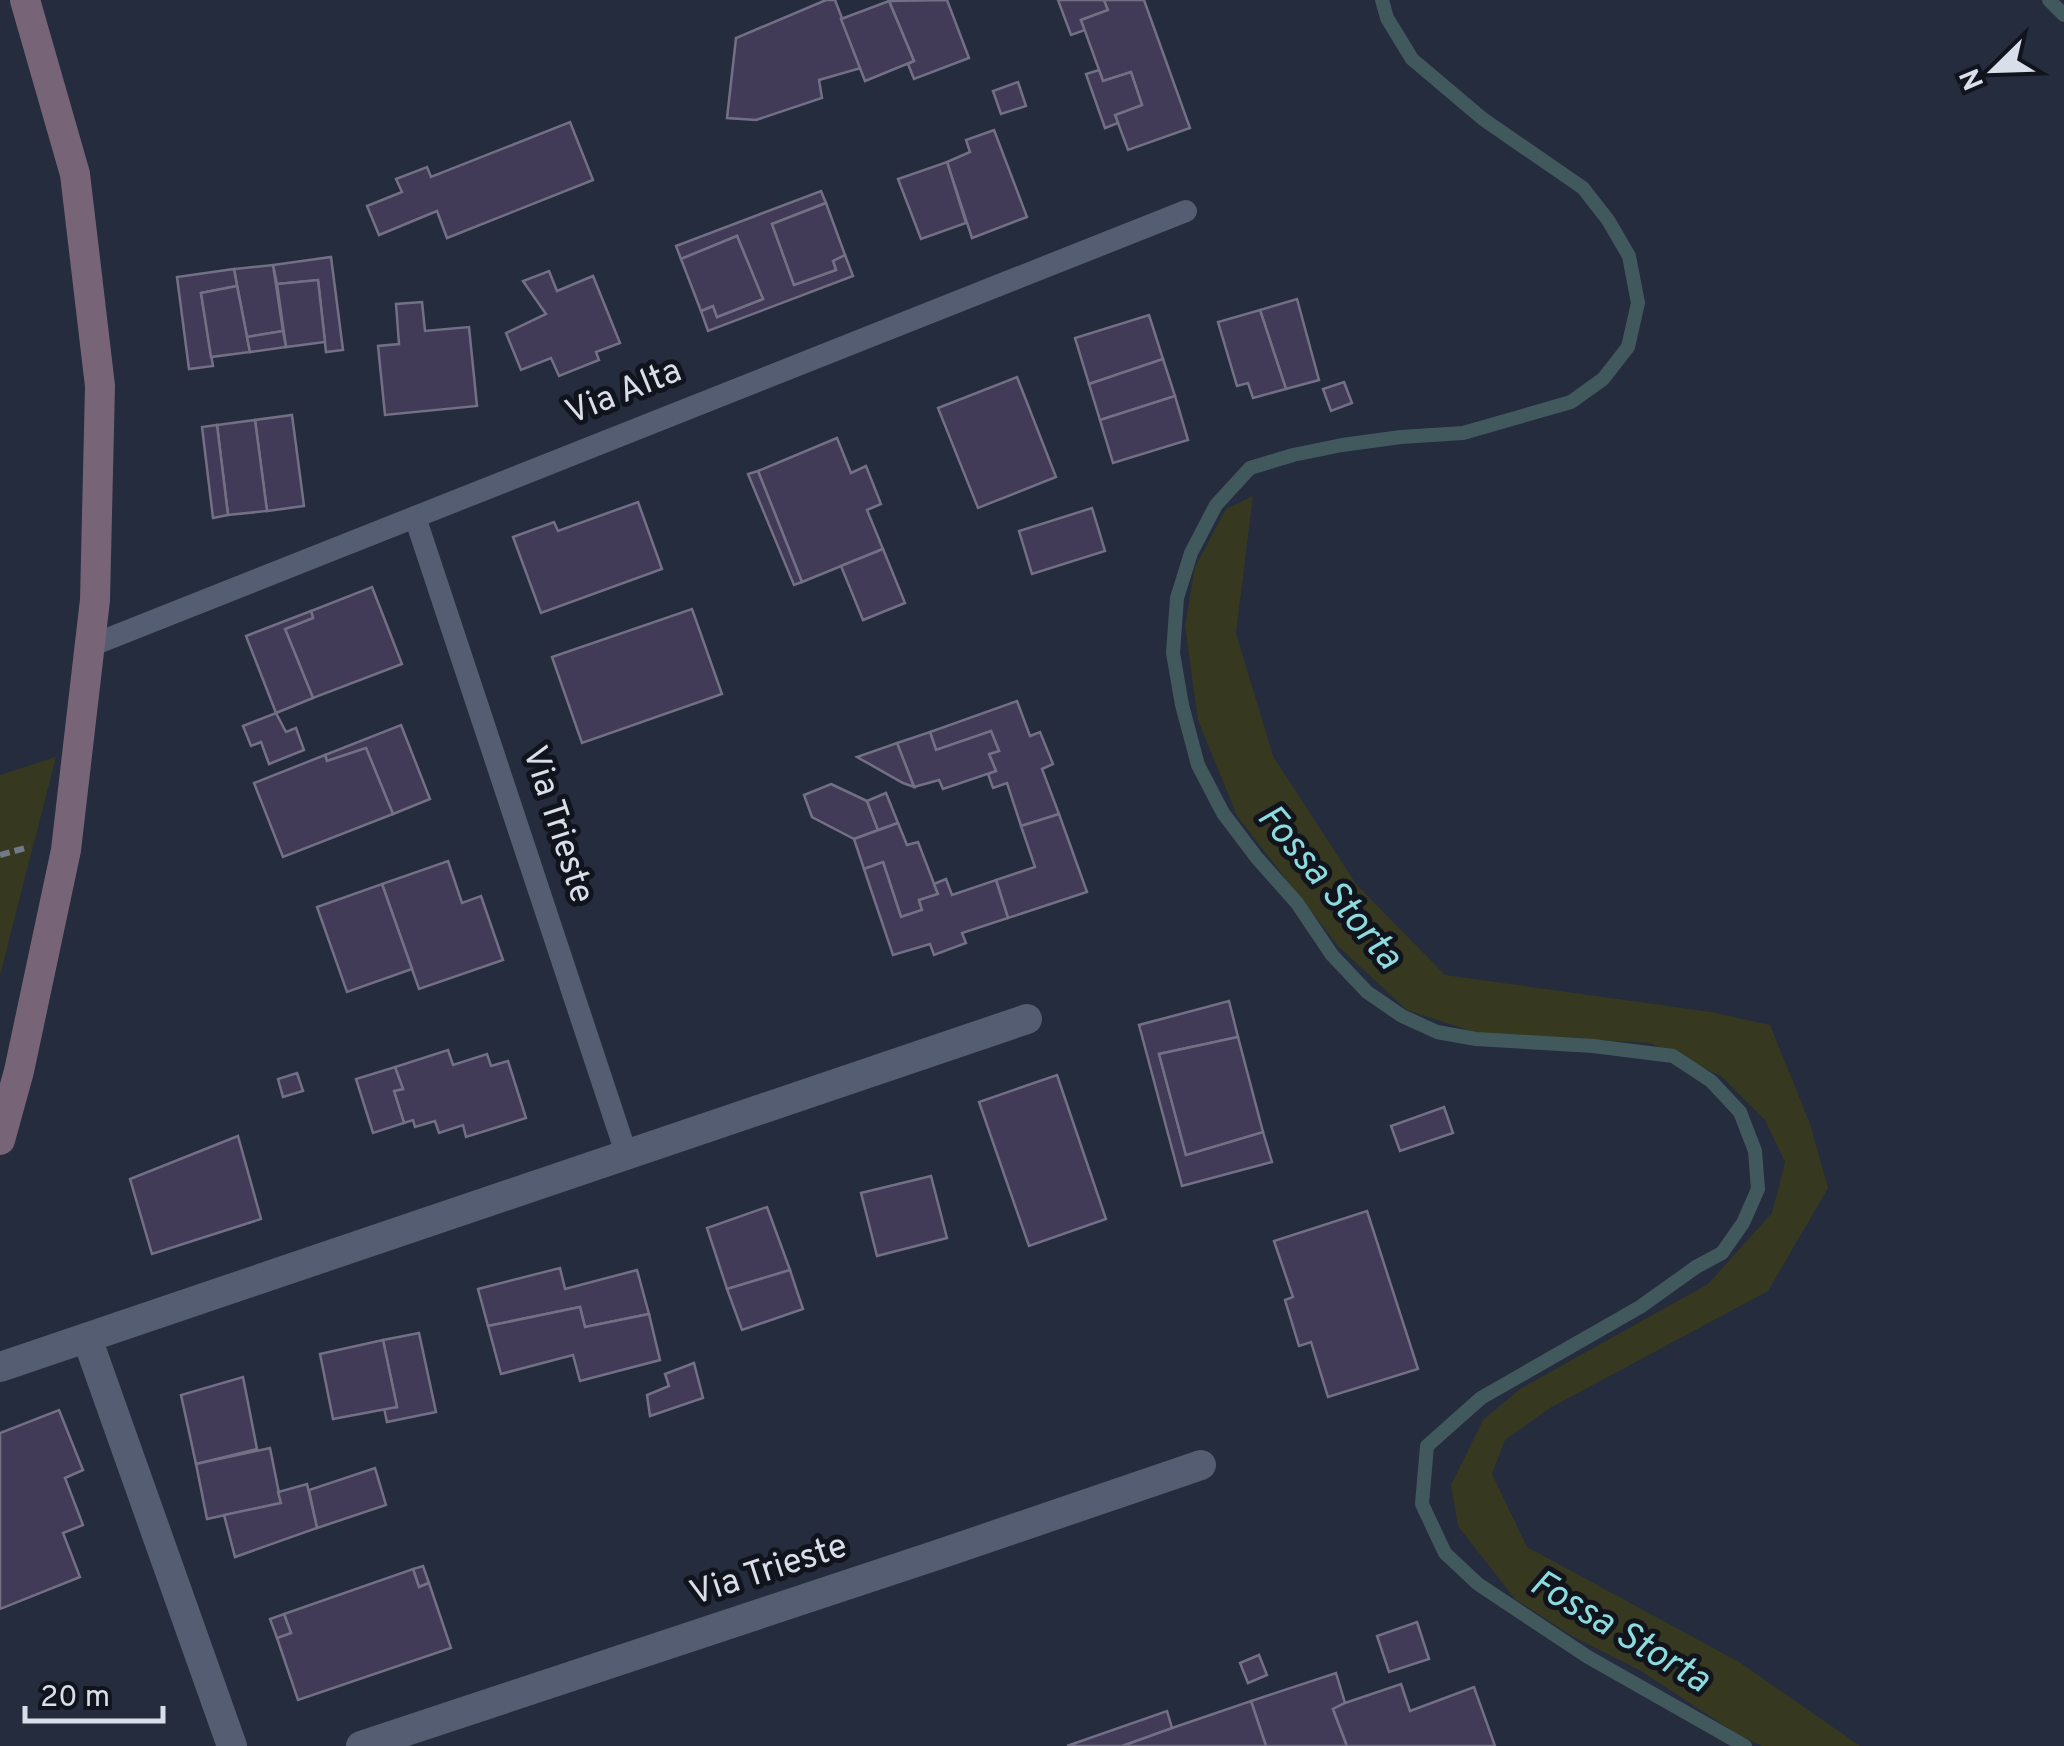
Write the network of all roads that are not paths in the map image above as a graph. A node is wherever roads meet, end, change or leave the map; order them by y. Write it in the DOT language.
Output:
graph roads {
  1 [pos="25,0"];
  2 [pos="1186,210"];
  3 [pos="416,516"];
  4 [pos="90,646"];
  5 [pos="1026,1020"];
  6 [pos="0,1140"];
  7 [pos="628,1156"];
  8 [pos="87,1338"];
  9 [pos="0,1367"];
  10 [pos="1200,1465"];
  11 [pos="232,1746"];
  12 [pos="361,1746"];
  1 -- 4 [label="main road"];
  2 -- 3 [label="lane, Via Alta"];
  3 -- 4 [label="lane, Via Alta"];
  3 -- 7 [label="lane, Via Trieste"];
  4 -- 6 [label="main road"];
  5 -- 7 [label="street"];
  7 -- 8 [label="street"];
  8 -- 9 [label="street"];
  8 -- 11 [label="street"];
  10 -- 12 [label="street, Via Trieste"];
}
